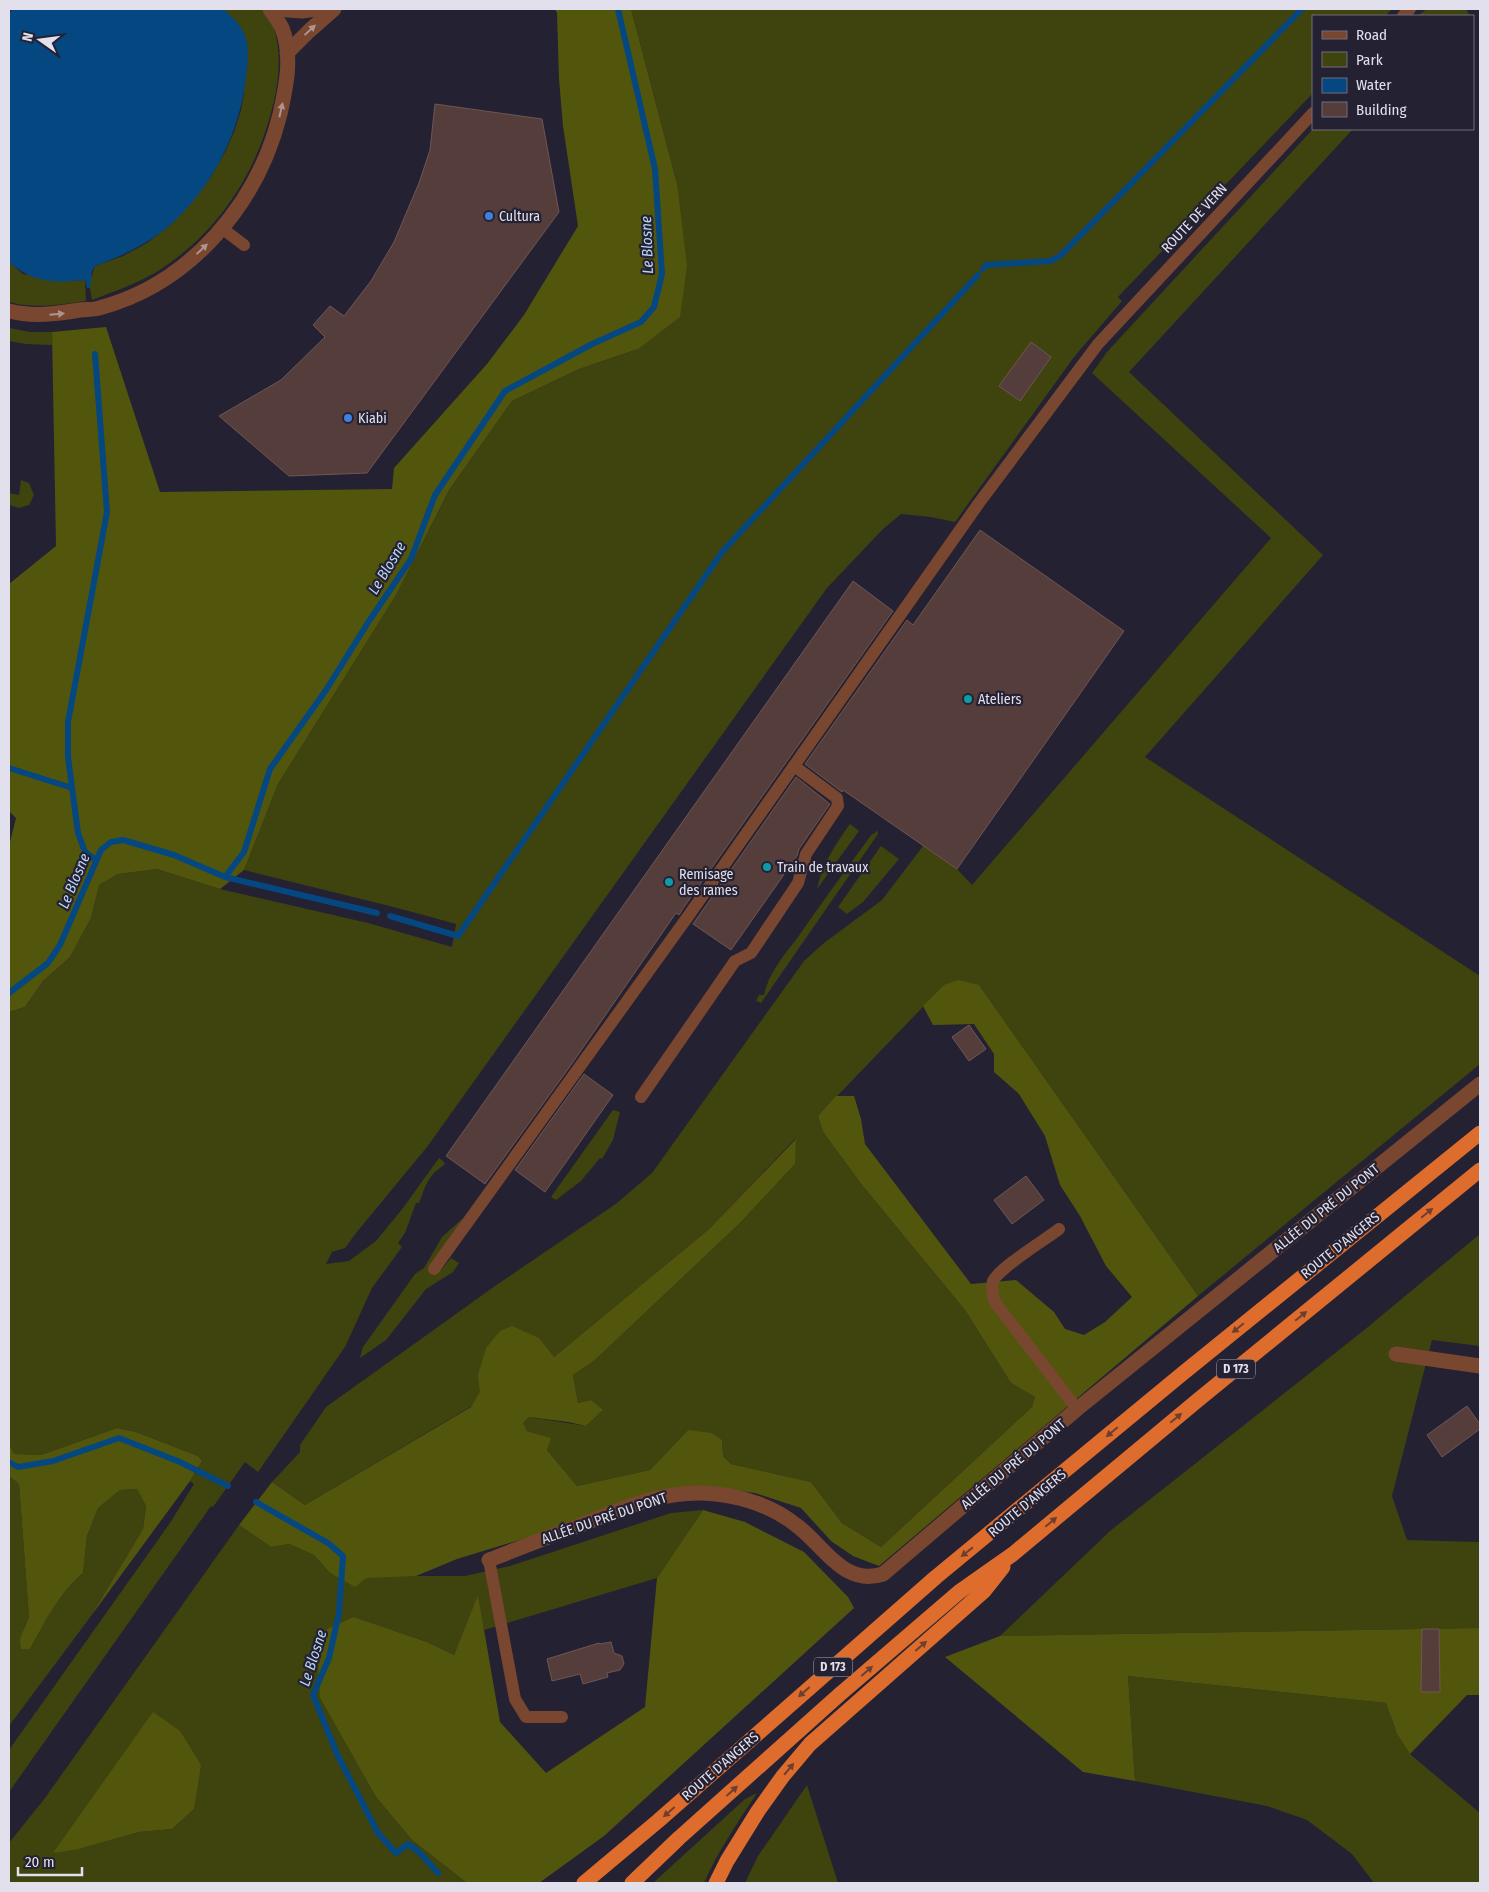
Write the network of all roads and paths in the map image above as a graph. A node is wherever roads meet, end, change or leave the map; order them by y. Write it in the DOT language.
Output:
graph roads {
  1 [pos="270,9"];
  2 [pos="275,9"];
  3 [pos="315,9"];
  4 [pos="334,9"];
  5 [pos="287,53"];
  6 [pos="1312,114"];
  7 [pos="223,229"];
  8 [pos="244,245"];
  9 [pos="9,311"];
  10 [pos="794,766"];
  11 [pos="1480,1084"];
  12 [pos="641,1097"];
  13 [pos="1480,1133"];
  14 [pos="1480,1170"];
  15 [pos="1059,1229"];
  16 [pos="434,1269"];
  17 [pos="1396,1354"];
  18 [pos="1480,1366"];
  19 [pos="1077,1409"];
  20 [pos="1013,1554"];
  21 [pos="489,1560"];
  22 [pos="562,1717"];
  23 [pos="584,1883"];
  24 [pos="632,1883"];
  25 [pos="716,1883"];
  1 -- 5 [label="street"];
  2 -- 3 [label="street"];
  5 -- 4 [label="street, one-way"];
  7 -- 5 [label="street, one-way"];
  6 -- 10 [label="lane, ROUTE DE VERN"];
  7 -- 8 [label="lane"];
  9 -- 7 [label="street, one-way"];
  10 -- 12 [label="lane"];
  10 -- 16 [label="lane, ROUTE DE VERN"];
  11 -- 19 [label="street, ALLÉE DU PRÉ DU PONT"];
  13 -- 23 [label="highway, ROUTE D'ANGERS / D 173, one-way"];
  20 -- 14 [label="highway, ROUTE D'ANGERS / D 173, one-way"];
  15 -- 19 [label="lane"];
  17 -- 18 [label="street"];
  19 -- 21 [label="street, ALLÉE DU PRÉ DU PONT"];
  24 -- 20 [label="highway, ROUTE D'ANGERS / D 173, one-way"];
  25 -- 20 [label="highway, one-way"];
  21 -- 22 [label="lane"];
}
